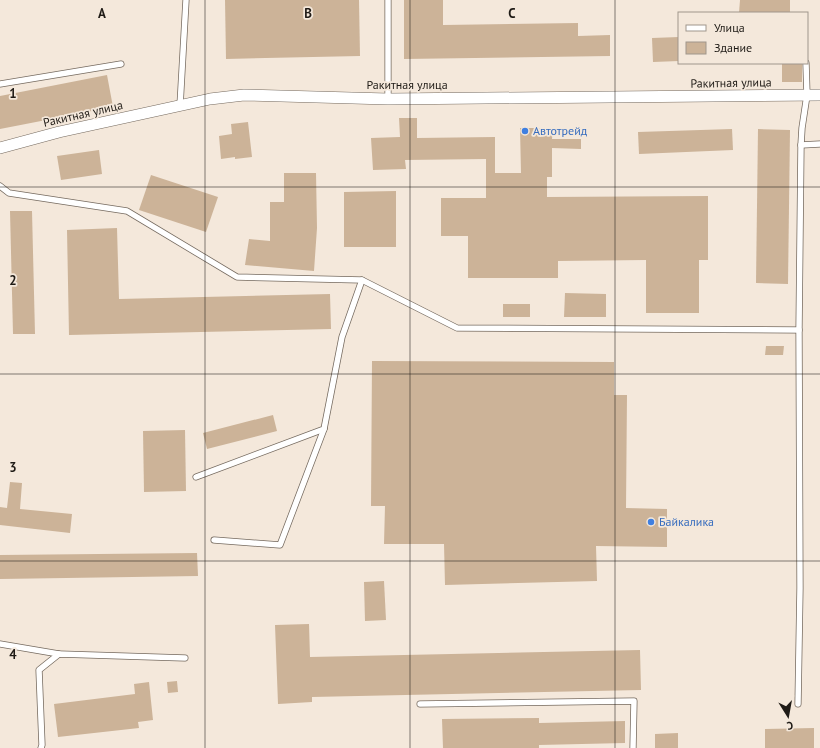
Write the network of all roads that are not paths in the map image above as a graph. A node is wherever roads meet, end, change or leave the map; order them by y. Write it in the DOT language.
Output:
graph roads {
  1 [pos="186,0"];
  2 [pos="388,0"];
  3 [pos="121,64"];
  4 [pos="806,64"];
  5 [pos="0,84"];
  6 [pos="807,95"];
  7 [pos="820,95"];
  8 [pos="388,99"];
  9 [pos="180,106"];
  10 [pos="820,144"];
  11 [pos="801,145"];
  12 [pos="0,148"];
  13 [pos="0,186"];
  14 [pos="362,280"];
  15 [pos="799,330"];
  16 [pos="324,430"];
  17 [pos="196,477"];
  18 [pos="214,540"];
  19 [pos="0,644"];
  20 [pos="59,654"];
  21 [pos="186,658"];
  22 [pos="420,704"];
  23 [pos="798,704"];
  24 [pos="41,748"];
  25 [pos="633,748"];
  1 -- 9 [label="lane"];
  2 -- 8 [label="lane"];
  3 -- 5 [label="lane"];
  4 -- 6 [label="lane"];
  6 -- 7 [label="street, Ракитная улица"];
  6 -- 8 [label="street, Ракитная улица"];
  6 -- 11 [label="lane"];
  8 -- 9 [label="street, Ракитная улица"];
  9 -- 12 [label="street, Ракитная улица"];
  10 -- 11 [label="lane"];
  11 -- 15 [label="lane"];
  13 -- 14 [label="lane"];
  14 -- 15 [label="lane"];
  14 -- 16 [label="lane"];
  15 -- 23 [label="lane"];
  16 -- 17 [label="lane"];
  16 -- 18 [label="lane"];
  19 -- 20 [label="lane"];
  20 -- 21 [label="lane"];
  20 -- 24 [label="lane"];
  22 -- 25 [label="lane"];
}
